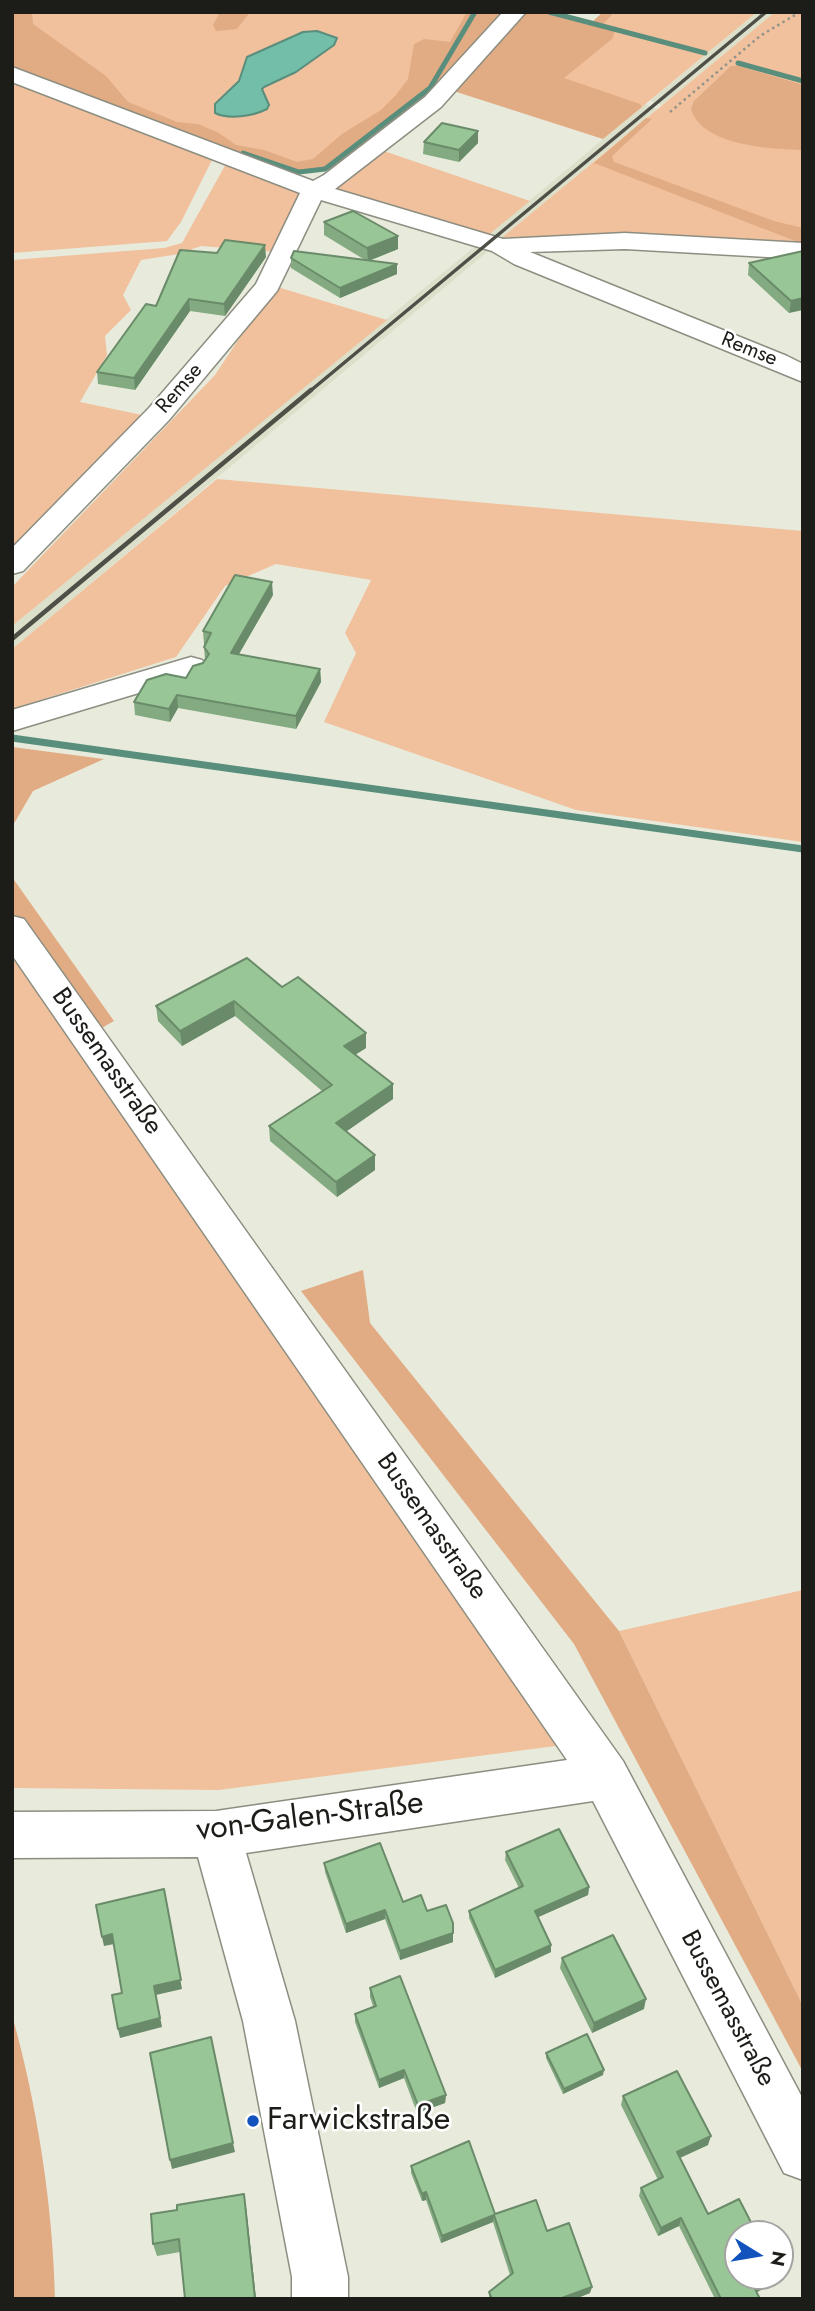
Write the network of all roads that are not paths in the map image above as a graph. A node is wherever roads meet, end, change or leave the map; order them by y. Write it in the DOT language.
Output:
graph roads {
  1 [pos="515,12"];
  2 [pos="12,75"];
  3 [pos="314,190"];
  4 [pos="501,246"];
  5 [pos="803,251"];
  6 [pos="803,374"];
  7 [pos="12,565"];
  8 [pos="191,667"];
  9 [pos="12,721"];
  10 [pos="12,928"];
  11 [pos="606,1777"];
  12 [pos="216,1834"];
  13 [pos="12,1835"];
  14 [pos="803,2154"];
  15 [pos="320,2299"];
  1 -- 3 [label="street"];
  2 -- 3 [label="street, Remse"];
  3 -- 4 [label="street, Remse"];
  3 -- 7 [label="street, Remse"];
  4 -- 5 [label="street, Remse"];
  4 -- 6 [label="street, Remse"];
  8 -- 9 [label="street"];
  10 -- 11 [label="street, Bussemasstraße"];
  11 -- 12 [label="street, von-Galen-Straße"];
  11 -- 14 [label="street, Bussemasstraße"];
  12 -- 13 [label="street, von-Galen-Straße"];
  12 -- 15 [label="street"];
}
